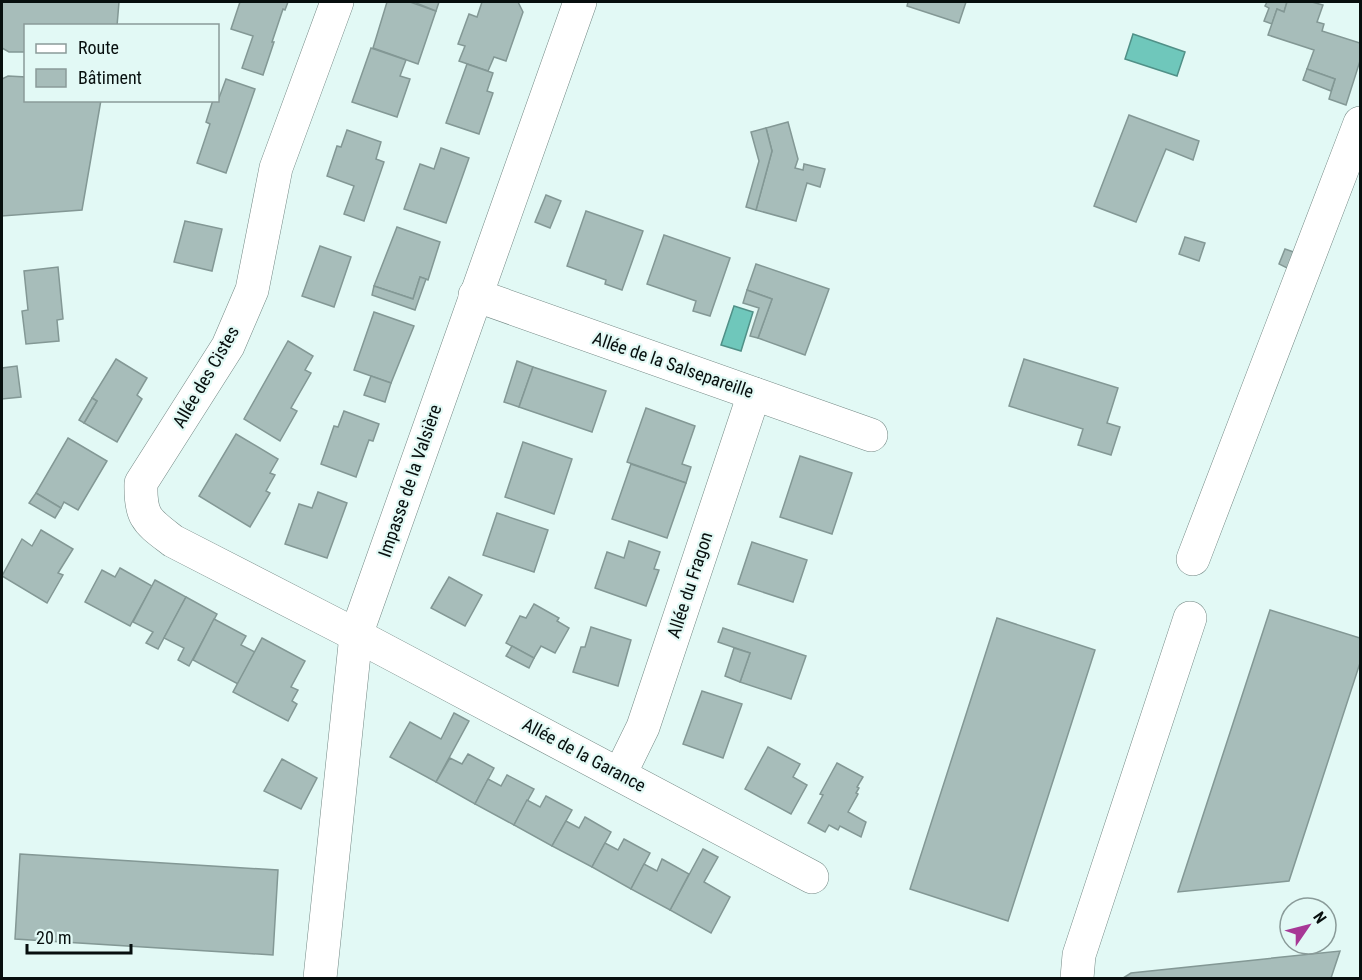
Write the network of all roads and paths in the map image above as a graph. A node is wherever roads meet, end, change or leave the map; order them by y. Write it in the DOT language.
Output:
graph roads {
  1 [pos="338,2"];
  2 [pos="580,2"];
  3 [pos="1360,123"];
  4 [pos="475,295"];
  5 [pos="754,394"];
  6 [pos="871,435"];
  7 [pos="1193,559"];
  8 [pos="1190,618"];
  9 [pos="356,634"];
  10 [pos="620,774"];
  11 [pos="812,877"];
  12 [pos="320,978"];
  13 [pos="1077,978"];
  1 -- 9 [label="street, Allée des Cistes"];
  2 -- 4 [label="street, Impasse de la Valsière"];
  3 -- 7 [label="street"];
  4 -- 5 [label="street, Allée de la Salsepareille"];
  4 -- 9 [label="street, Impasse de la Valsière"];
  5 -- 6 [label="street, Allée de la Salsepareille"];
  5 -- 10 [label="street, Allée du Fragon"];
  8 -- 13 [label="street"];
  9 -- 10 [label="street, Allée de la Garance"];
  9 -- 12 [label="street, Impasse de la Valsière"];
  10 -- 11 [label="street, Allée de la Garance"];
}
